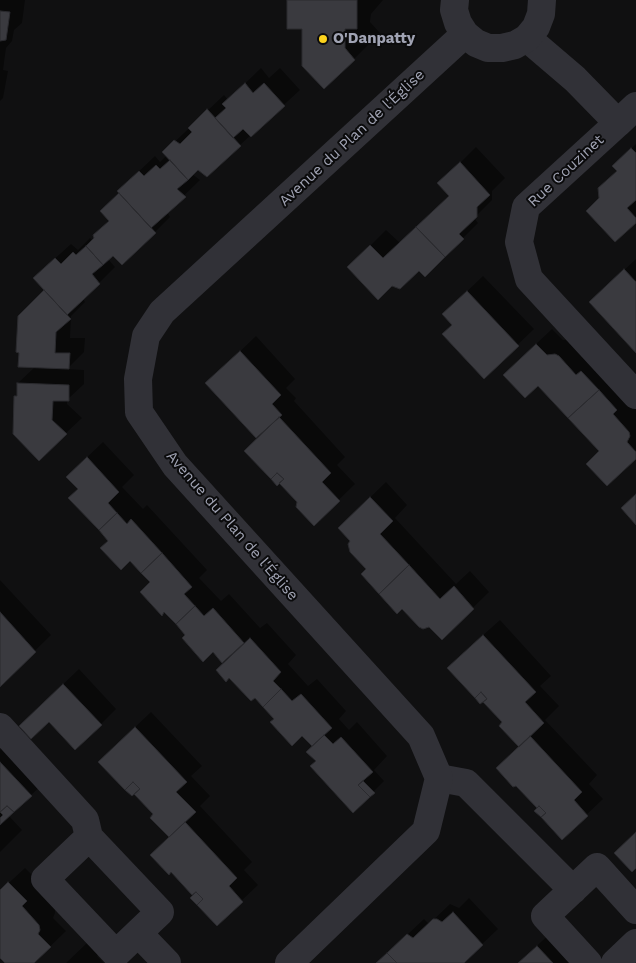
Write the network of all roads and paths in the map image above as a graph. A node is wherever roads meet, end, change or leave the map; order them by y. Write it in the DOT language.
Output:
graph roads {
  1 [pos="455,0"];
  2 [pos="542,0"];
  3 [pos="465,34"];
  4 [pos="527,38"];
  5 [pos="627,115"];
  6 [pos="636,395"];
  7 [pos="0,726"];
  8 [pos="439,778"];
  9 [pos="89,837"];
  10 [pos="573,890"];
  11 [pos="636,910"];
  12 [pos="138,933"];
  13 [pos="636,943"];
  14 [pos="167,963"];
  15 [pos="289,963"];
  16 [pos="588,963"];
  17 [pos="615,963"];
  1 -- 3 [label="street"];
  2 -- 4 [label="street"];
  3 -- 4 [label="street"];
  3 -- 8 [label="street, Avenue du Plan de l'Église"];
  4 -- 5 [label="street, Rue Couzinet"];
  5 -- 6 [label="street, Rue Couzinet"];
  7 -- 9 [label="street"];
  8 -- 10 [label="street"];
  8 -- 15 [label="street"];
  9 -- 12 [label="street"];
  9 -- 12 [label="street"];
  10 -- 11 [label="street"];
  10 -- 16 [label="street"];
  12 -- 14 [label="street"];
  13 -- 17 [label="street"];
}
